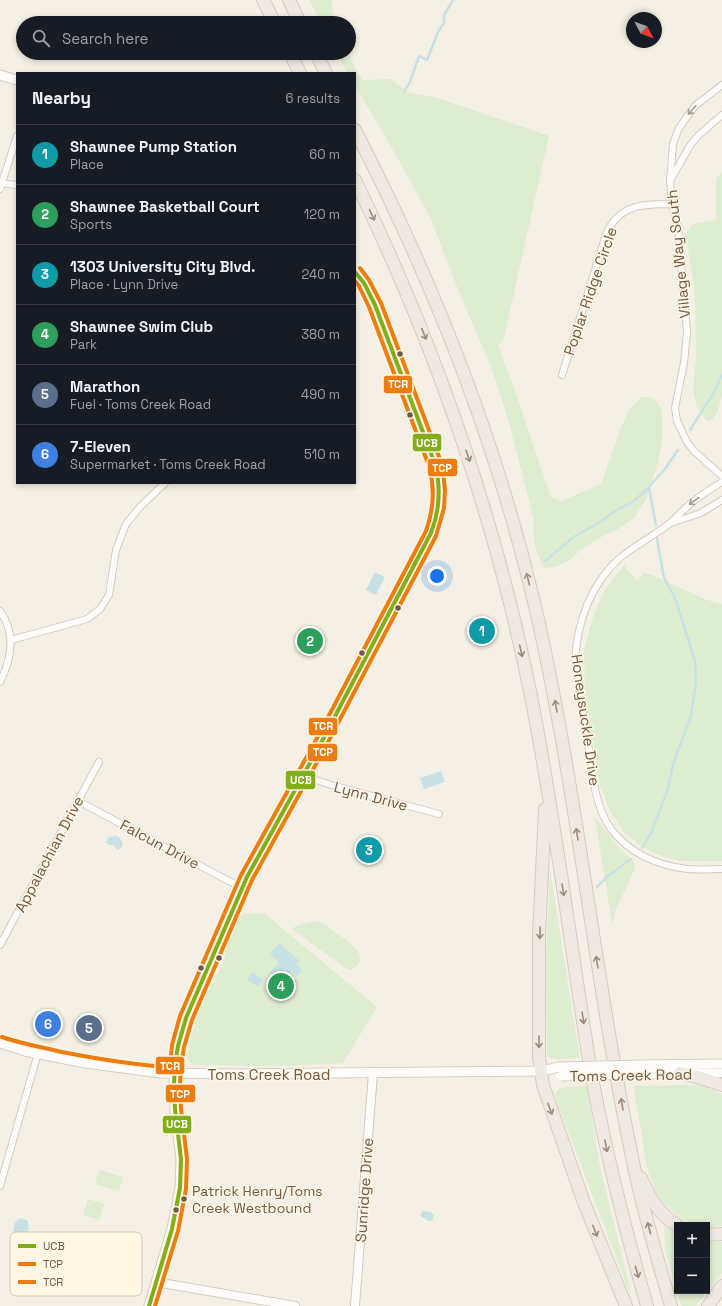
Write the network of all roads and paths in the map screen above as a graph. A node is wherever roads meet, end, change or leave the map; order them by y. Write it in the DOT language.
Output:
graph roads {
  1 [pos="263,0"];
  2 [pos="289,0"];
  3 [pos="271,16"];
  4 [pos="297,16"];
  5 [pos="294,60"];
  6 [pos="320,60"];
  7 [pos="300,72"];
  8 [pos="326,72"];
  9 [pos="0,75"];
  10 [pos="16,80"];
  11 [pos="722,85"];
  12 [pos="722,115"];
  13 [pos="356,132"];
  14 [pos="16,139"];
  15 [pos="670,181"];
  16 [pos="356,182"];
  17 [pos="1,185"];
  18 [pos="16,185"];
  19 [pos="672,204"];
  20 [pos="356,273"];
  21 [pos="562,374"];
  22 [pos="722,476"];
  23 [pos="722,482"];
  24 [pos="164,484"];
  25 [pos="722,500"];
  26 [pos="670,523"];
  27 [pos="0,611"];
  28 [pos="11,640"];
  29 [pos="0,682"];
  30 [pos="99,762"];
  31 [pos="303,776"];
  32 [pos="546,782"];
  33 [pos="78,801"];
  34 [pos="438,814"];
  35 [pos="722,869"];
  36 [pos="242,888"];
  37 [pos="0,945"];
  38 [pos="0,1043"];
  39 [pos="38,1053"];
  40 [pos="722,1064"];
  41 [pos="643,1069"];
  42 [pos="541,1071"];
  43 [pos="174,1073"];
  44 [pos="374,1073"];
  45 [pos="680,1073"];
  46 [pos="722,1073"];
  47 [pos="722,1085"];
  48 [pos="631,1156"];
  49 [pos="0,1186"];
  50 [pos="674,1223"];
  51 [pos="722,1234"];
  52 [pos="710,1235"];
  53 [pos="156,1282"];
  54 [pos="722,1286"];
  55 [pos="149,1306"];
  56 [pos="295,1306"];
  57 [pos="355,1306"];
  58 [pos="626,1306"];
  59 [pos="647,1306"];
  60 [pos="671,1306"];
  61 [pos="708,1306"];
  1 -- 3 [label="highway"];
  2 -- 4 [label="highway"];
  5 -- 7 [label="highway"];
  6 -- 8 [label="highway"];
  9 -- 10 [label="main road"];
  11 -- 15 [label="street, Village Way South, one-way"];
  12 -- 15 [label="street, Village Way South"];
  48 -- 13 [label="highway, one-way"];
  14 -- 17 [label="street"];
  15 -- 19 [label="street, Village Way South"];
  16 -- 32 [label="highway, one-way"];
  17 -- 18 [label="street"];
  19 -- 21 [label="street, Poplar Ridge Circle"];
  19 -- 22 [label="street, Village Way South"];
  20 -- 31 [label="main road"];
  23 -- 26 [label="street, Honeysuckle Drive, one-way"];
  24 -- 28 [label="street"];
  25 -- 26 [label="street, Honeysuckle Drive"];
  26 -- 35 [label="street, Honeysuckle Drive"];
  27 -- 28 [label="street"];
  28 -- 29 [label="street"];
  30 -- 33 [label="street, Appalachian Drive"];
  31 -- 34 [label="street, Lynn Drive"];
  31 -- 36 [label="main road"];
  32 -- 42 [label="highway, one-way"];
  32 -- 59 [label="highway, one-way"];
  33 -- 36 [label="street, Falcun Drive"];
  33 -- 37 [label="street, Appalachian Drive"];
  36 -- 43 [label="main road"];
  38 -- 39 [label="main road, Toms Creek Road"];
  39 -- 43 [label="main road, Toms Creek Road"];
  39 -- 49 [label="street"];
  40 -- 41 [label="main road, Toms Creek Road"];
  41 -- 42 [label="main road, Toms Creek Road, bridge"];
  41 -- 42 [label="main road, Toms Creek Road, bridge"];
  41 -- 45 [label="main road, Toms Creek Road"];
  42 -- 44 [label="main road, Toms Creek Road"];
  42 -- 58 [label="highway, one-way"];
  43 -- 44 [label="main road, Toms Creek Road"];
  43 -- 53 [label="main road"];
  44 -- 57 [label="street, Sunridge Drive"];
  45 -- 46 [label="street, Toms Creek Road"];
  45 -- 47 [label="highway"];
  48 -- 50 [label="highway"];
  60 -- 48 [label="highway, one-way"];
  51 -- 52 [label="highway"];
  53 -- 55 [label="main road"];
  53 -- 56 [label="street"];
  54 -- 61 [label="highway"];
}
